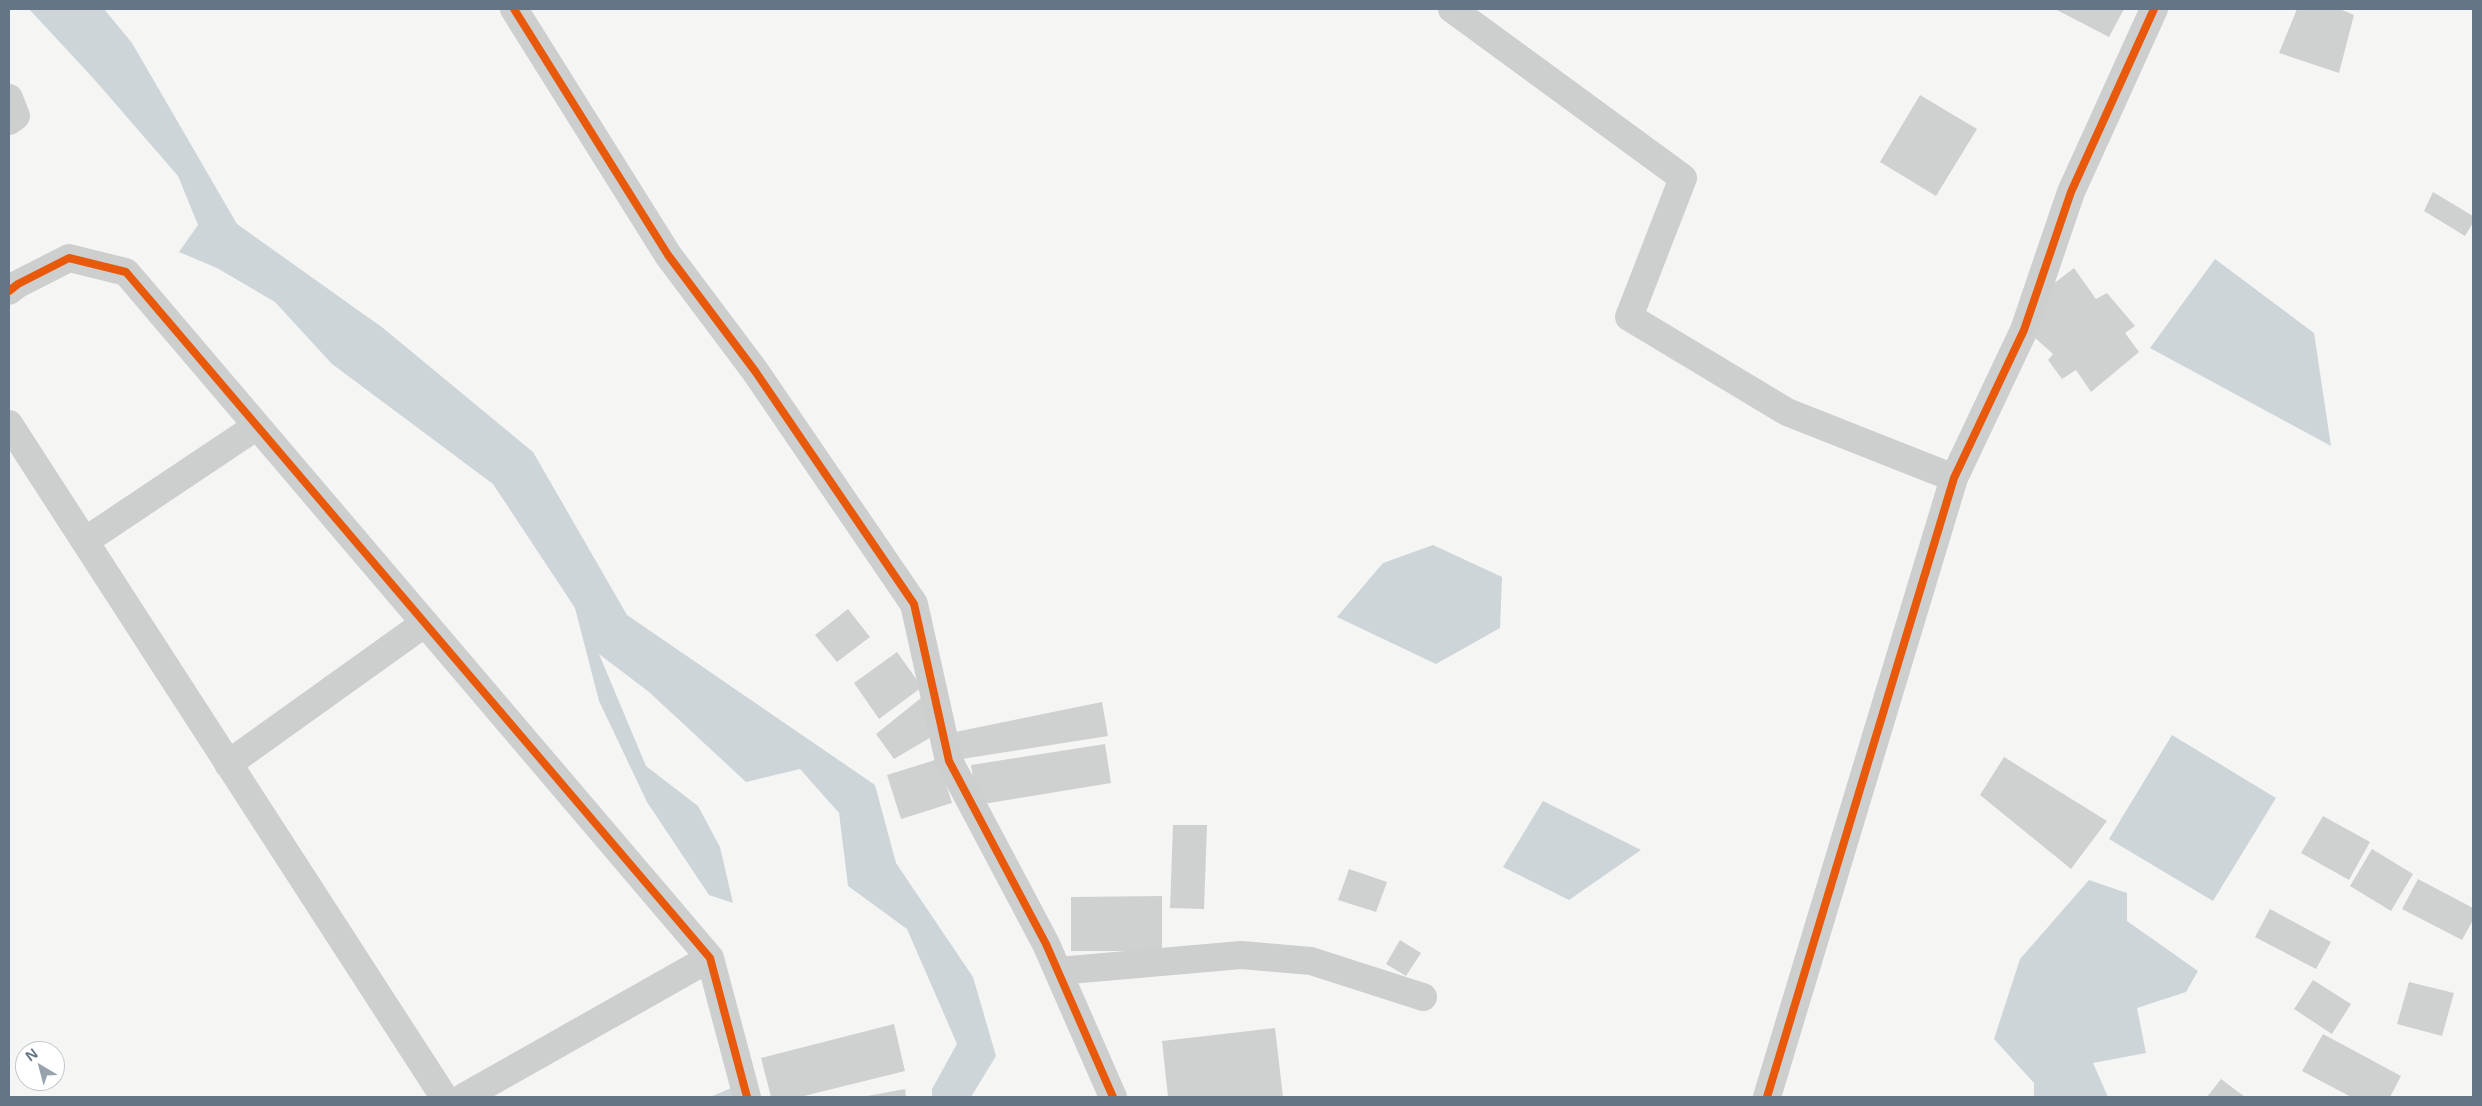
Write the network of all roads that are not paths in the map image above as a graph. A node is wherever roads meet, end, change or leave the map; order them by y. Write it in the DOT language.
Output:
graph roads {
  1 [pos="514,9"];
  2 [pos="1452,9"];
  3 [pos="2154,9"];
  4 [pos="9,98"];
  5 [pos="9,121"];
  6 [pos="9,291"];
  7 [pos="9,424"];
  8 [pos="257,426"];
  9 [pos="1954,478"];
  10 [pos="85,541"];
  11 [pos="424,623"];
  12 [pos="228,764"];
  13 [pos="710,958"];
  14 [pos="1058,971"];
  15 [pos="1423,997"];
  16 [pos="444,1097"];
  17 [pos="464,1097"];
  18 [pos="747,1097"];
  19 [pos="1113,1097"];
  20 [pos="1767,1097"];
  1 -- 14 [label="street"];
  2 -- 9 [label="street"];
  3 -- 9 [label="street"];
  4 -- 5 [label="street"];
  6 -- 8 [label="street"];
  7 -- 10 [label="street"];
  8 -- 10 [label="street"];
  8 -- 11 [label="street"];
  9 -- 20 [label="street"];
  10 -- 12 [label="street"];
  11 -- 12 [label="street"];
  11 -- 13 [label="street"];
  12 -- 16 [label="street"];
  13 -- 17 [label="street"];
  13 -- 18 [label="street"];
  14 -- 15 [label="street"];
  14 -- 19 [label="street"];
}
